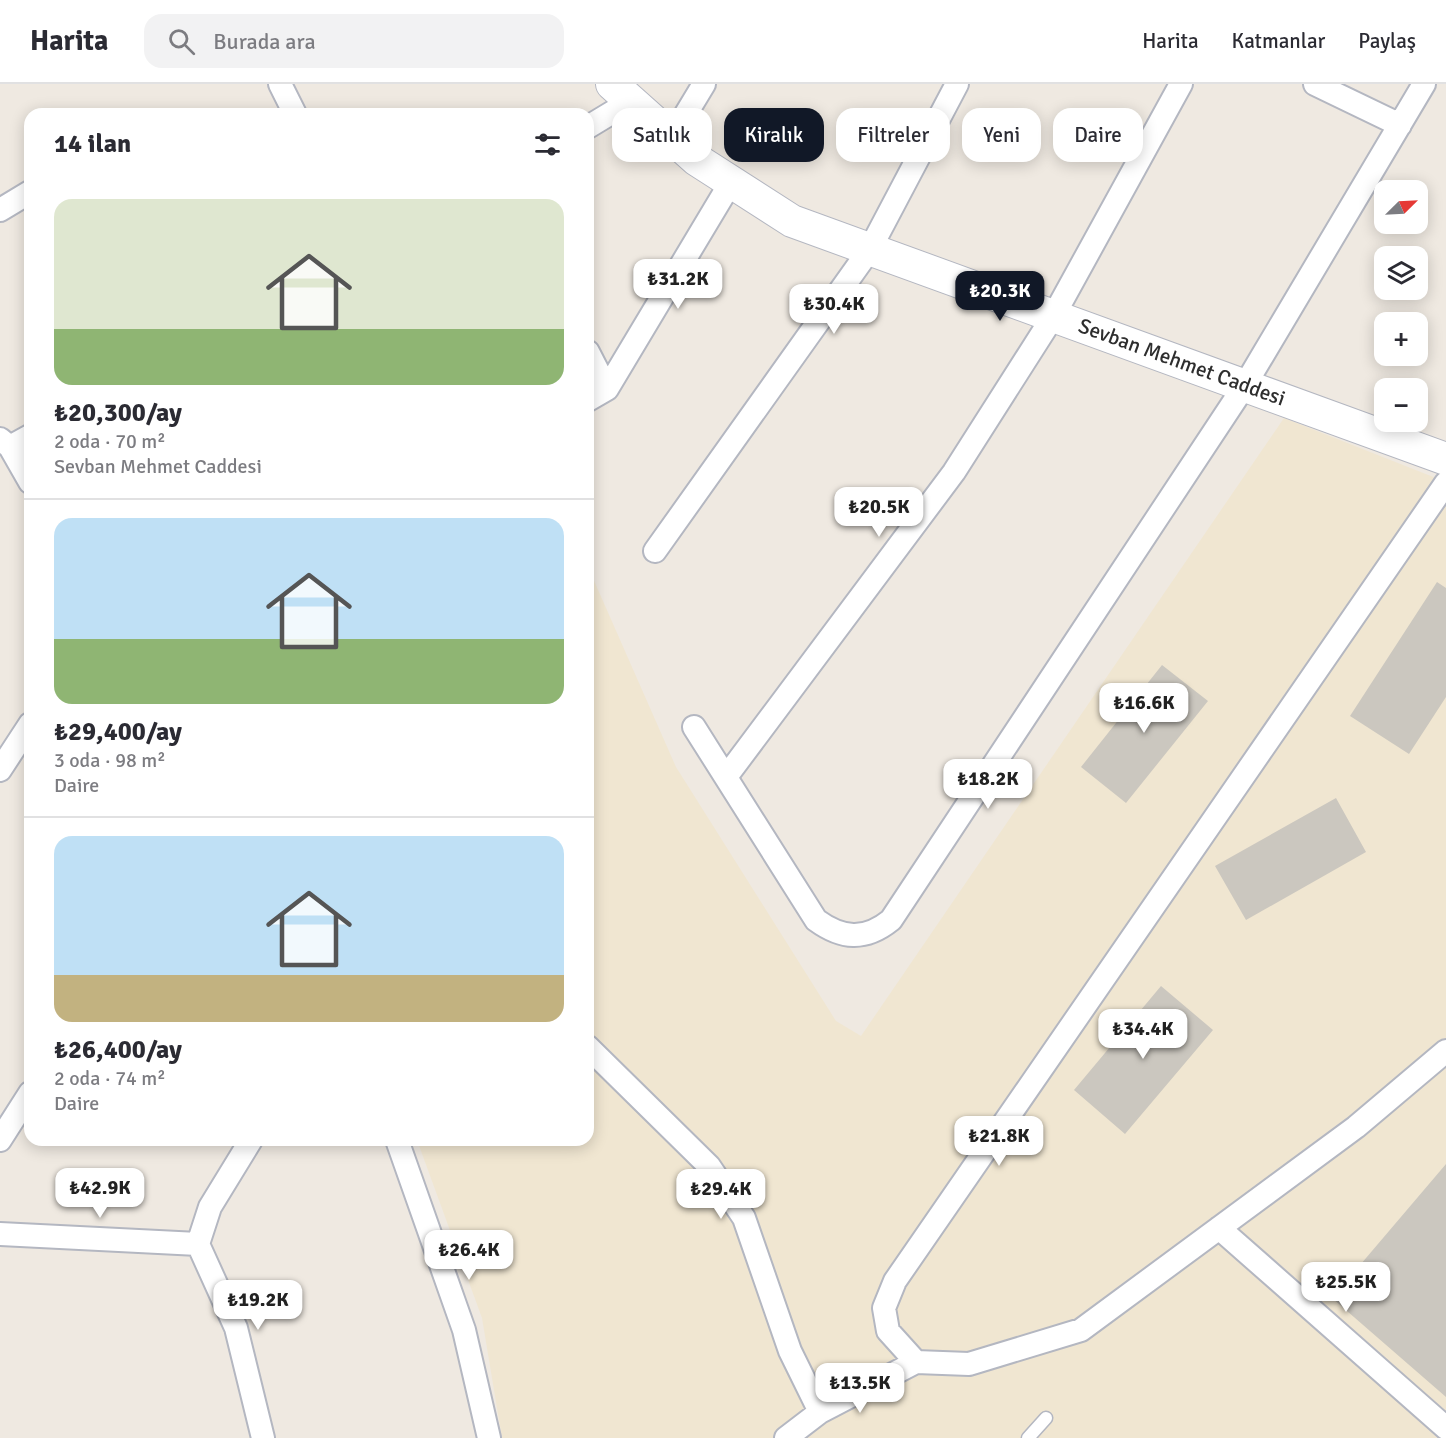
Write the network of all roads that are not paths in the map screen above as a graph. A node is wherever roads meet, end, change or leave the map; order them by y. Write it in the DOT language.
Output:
graph roads {
  1 [pos="280,84"];
  2 [pos="704,84"];
  3 [pos="957,84"];
  4 [pos="1181,84"];
  5 [pos="1315,84"];
  6 [pos="1424,84"];
  7 [pos="622,93"];
  8 [pos="293,108"];
  9 [pos="639,108"];
  10 [pos="690,108"];
  11 [pos="594,121"];
  12 [pos="1400,125"];
  13 [pos="700,162"];
  14 [pos="731,182"];
  15 [pos="24,196"];
  16 [pos="0,210"];
  17 [pos="870,249"];
  18 [pos="1054,315"];
  19 [pos="1245,385"];
  20 [pos="597,395"];
  21 [pos="24,438"];
  22 [pos="5,443"];
  23 [pos="1446,459"];
  24 [pos="24,473"];
  25 [pos="1446,483"];
  26 [pos="655,551"];
  27 [pos="694,727"];
  28 [pos="24,732"];
  29 [pos="3,761"];
  30 [pos="726,777"];
  31 [pos="1446,1051"];
  32 [pos="594,1053"];
  33 [pos="24,1102"];
  34 [pos="0,1140"];
  35 [pos="246,1146"];
  36 [pos="399,1146"];
  37 [pos="1219,1228"];
  38 [pos="0,1234"];
  39 [pos="198,1244"];
  40 [pos="916,1362"];
  41 [pos="820,1412"];
  42 [pos="1046,1418"];
  43 [pos="1446,1428"];
  44 [pos="263,1438"];
  45 [pos="489,1438"];
  46 [pos="786,1438"];
  47 [pos="1028,1438"];
  1 -- 8 [label="street"];
  2 -- 10 [label="street"];
  3 -- 17 [label="street"];
  4 -- 18 [label="street"];
  5 -- 12 [label="street"];
  6 -- 12 [label="street"];
  7 -- 9 [label="main road, Sevban Mehmet Caddesi"];
  7 -- 11 [label="street"];
  12 -- 19 [label="street"];
  13 -- 14 [label="main road, Sevban Mehmet Caddesi"];
  14 -- 17 [label="main road, Sevban Mehmet Caddesi"];
  14 -- 20 [label="street"];
  15 -- 16 [label="street"];
  17 -- 18 [label="main road, Sevban Mehmet Caddesi"];
  17 -- 26 [label="street"];
  18 -- 19 [label="main road, Sevban Mehmet Caddesi"];
  18 -- 30 [label="street"];
  19 -- 23 [label="main road, Sevban Mehmet Caddesi"];
  19 -- 30 [label="street"];
  21 -- 22 [label="street"];
  22 -- 24 [label="street"];
  25 -- 40 [label="street"];
  27 -- 30 [label="street"];
  28 -- 29 [label="street"];
  31 -- 37 [label="street"];
  32 -- 41 [label="street"];
  33 -- 34 [label="street"];
  35 -- 39 [label="street"];
  36 -- 45 [label="street"];
  37 -- 40 [label="street"];
  37 -- 43 [label="street"];
  38 -- 39 [label="street"];
  39 -- 44 [label="street"];
  40 -- 41 [label="street"];
  41 -- 46 [label="street"];
  42 -- 47 [label="lane"];
}
